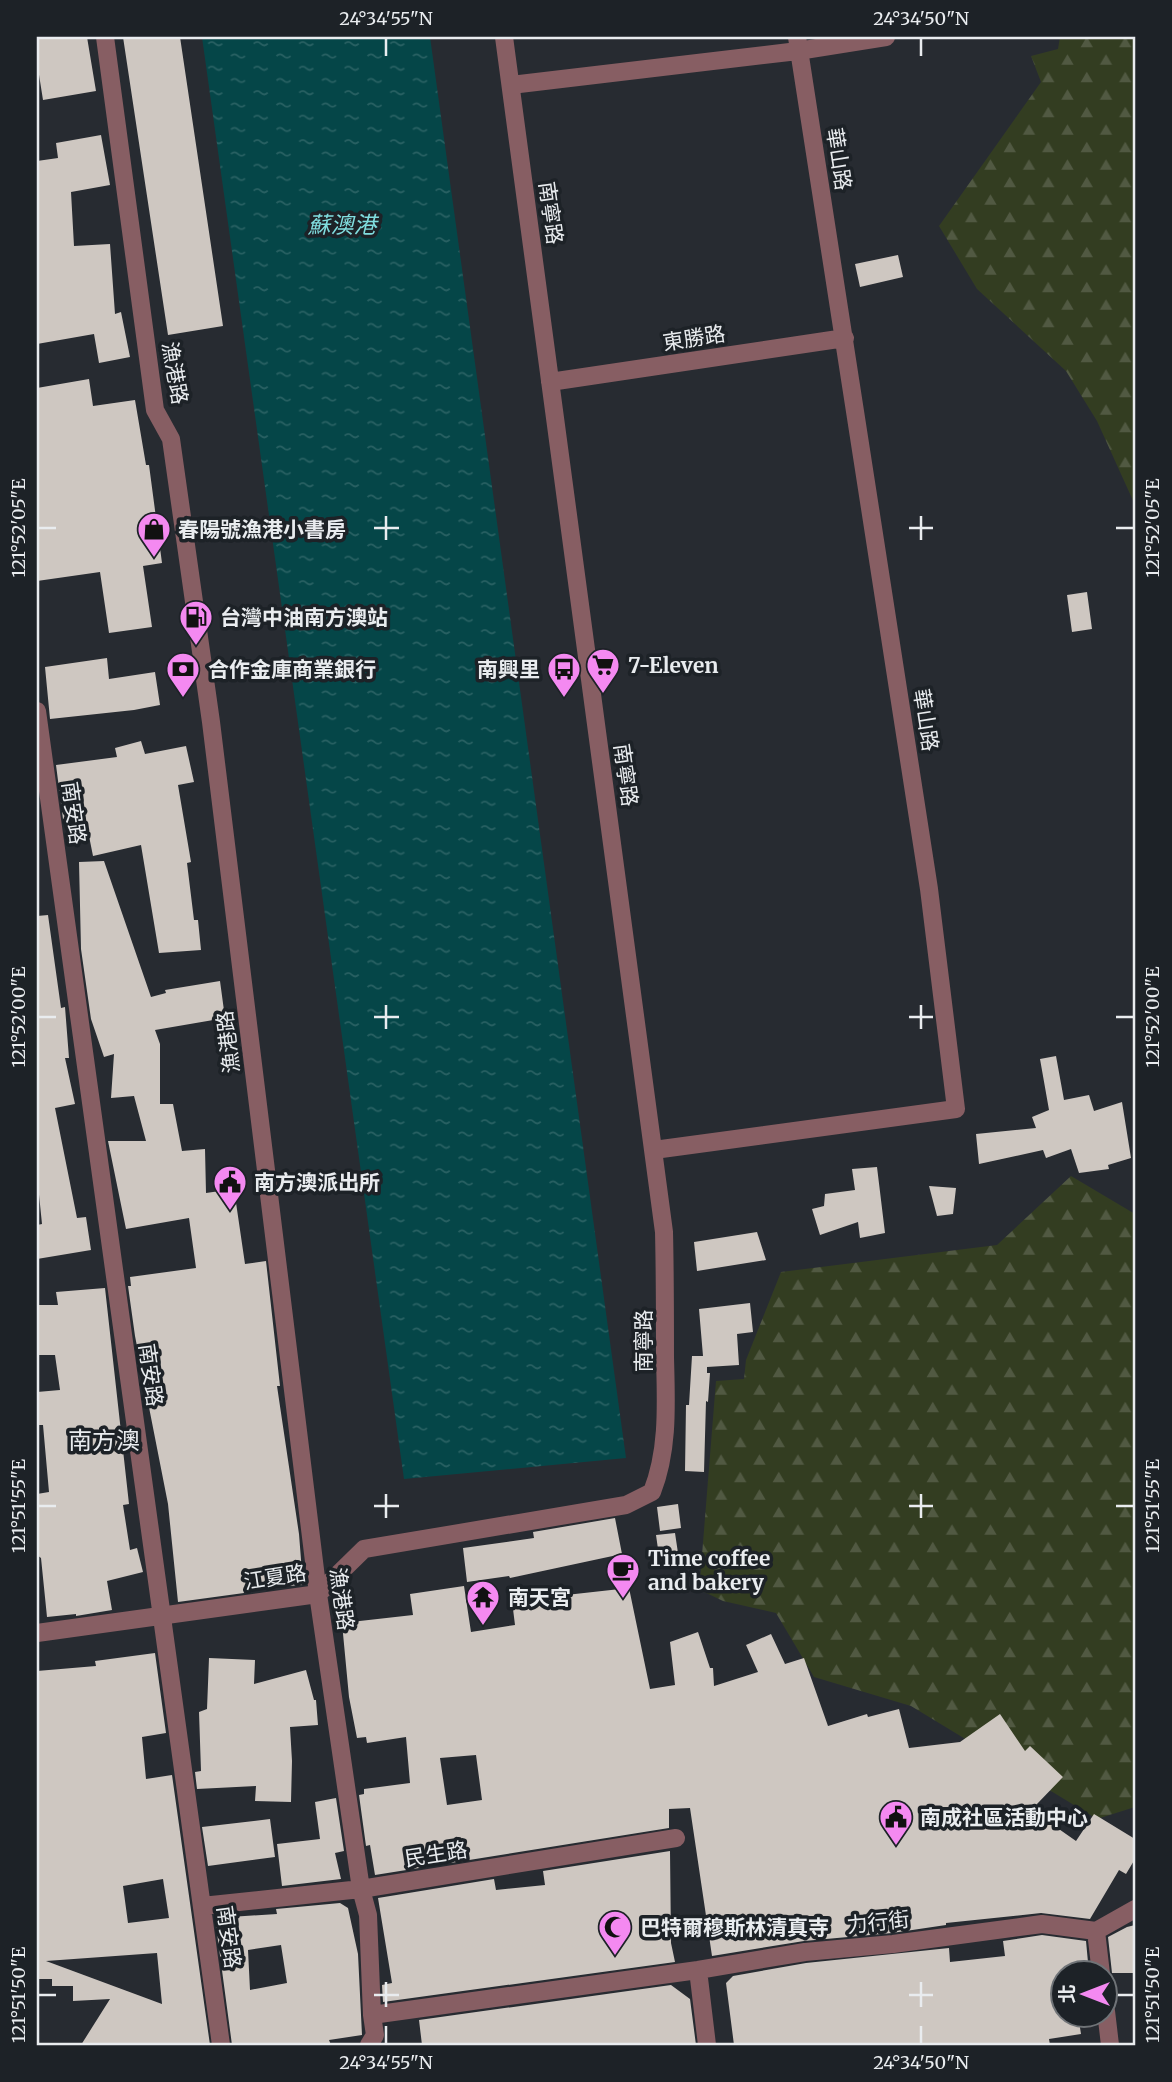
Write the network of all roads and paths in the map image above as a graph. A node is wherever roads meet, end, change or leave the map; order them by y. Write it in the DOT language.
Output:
graph roads {
  1 [pos="105,37"];
  2 [pos="504,37"];
  3 [pos="886,37"];
  4 [pos="797,44"];
  5 [pos="510,85"];
  6 [pos="845,338"];
  7 [pos="550,382"];
  8 [pos="37,711"];
  9 [pos="654,1150"];
  10 [pos="626,1505"];
  11 [pos="318,1594"];
  12 [pos="162,1616"];
  13 [pos="37,1633"];
  14 [pos="676,1838"];
  15 [pos="361,1889"];
  16 [pos="202,1906"];
  17 [pos="1135,1909"];
  18 [pos="1096,1931"];
  19 [pos="1099,1960"];
  20 [pos="698,1970"];
  21 [pos="372,2015"];
  22 [pos="221,2045"];
  23 [pos="369,2045"];
  24 [pos="707,2045"];
  1 -- 11 [label="street, 漁港路"];
  2 -- 5 [label="street, 南寧路"];
  3 -- 4 [label="street"];
  4 -- 5 [label="street"];
  4 -- 6 [label="street, 華山路"];
  5 -- 7 [label="street, 南寧路"];
  6 -- 7 [label="street, 東勝路"];
  6 -- 9 [label="street, 華山路"];
  7 -- 9 [label="street, 南寧路"];
  8 -- 12 [label="street, 南安路"];
  9 -- 10 [label="street, 南寧路"];
  10 -- 11 [label="street, 江夏路"];
  11 -- 12 [label="street, 江夏路"];
  11 -- 15 [label="street, 漁港路"];
  12 -- 13 [label="street, 江夏路"];
  12 -- 16 [label="street, 南安路"];
  14 -- 15 [label="street, 民生路"];
  15 -- 16 [label="street, 民生路"];
  15 -- 21 [label="street, 漁港路"];
  16 -- 22 [label="street, 南安路"];
  17 -- 18 [label="street"];
  18 -- 19 [label="street"];
  18 -- 20 [label="street, 力行街"];
  20 -- 21 [label="street, 力行街"];
  20 -- 24 [label="street"];
  21 -- 23 [label="street, 漁港路"];
}
